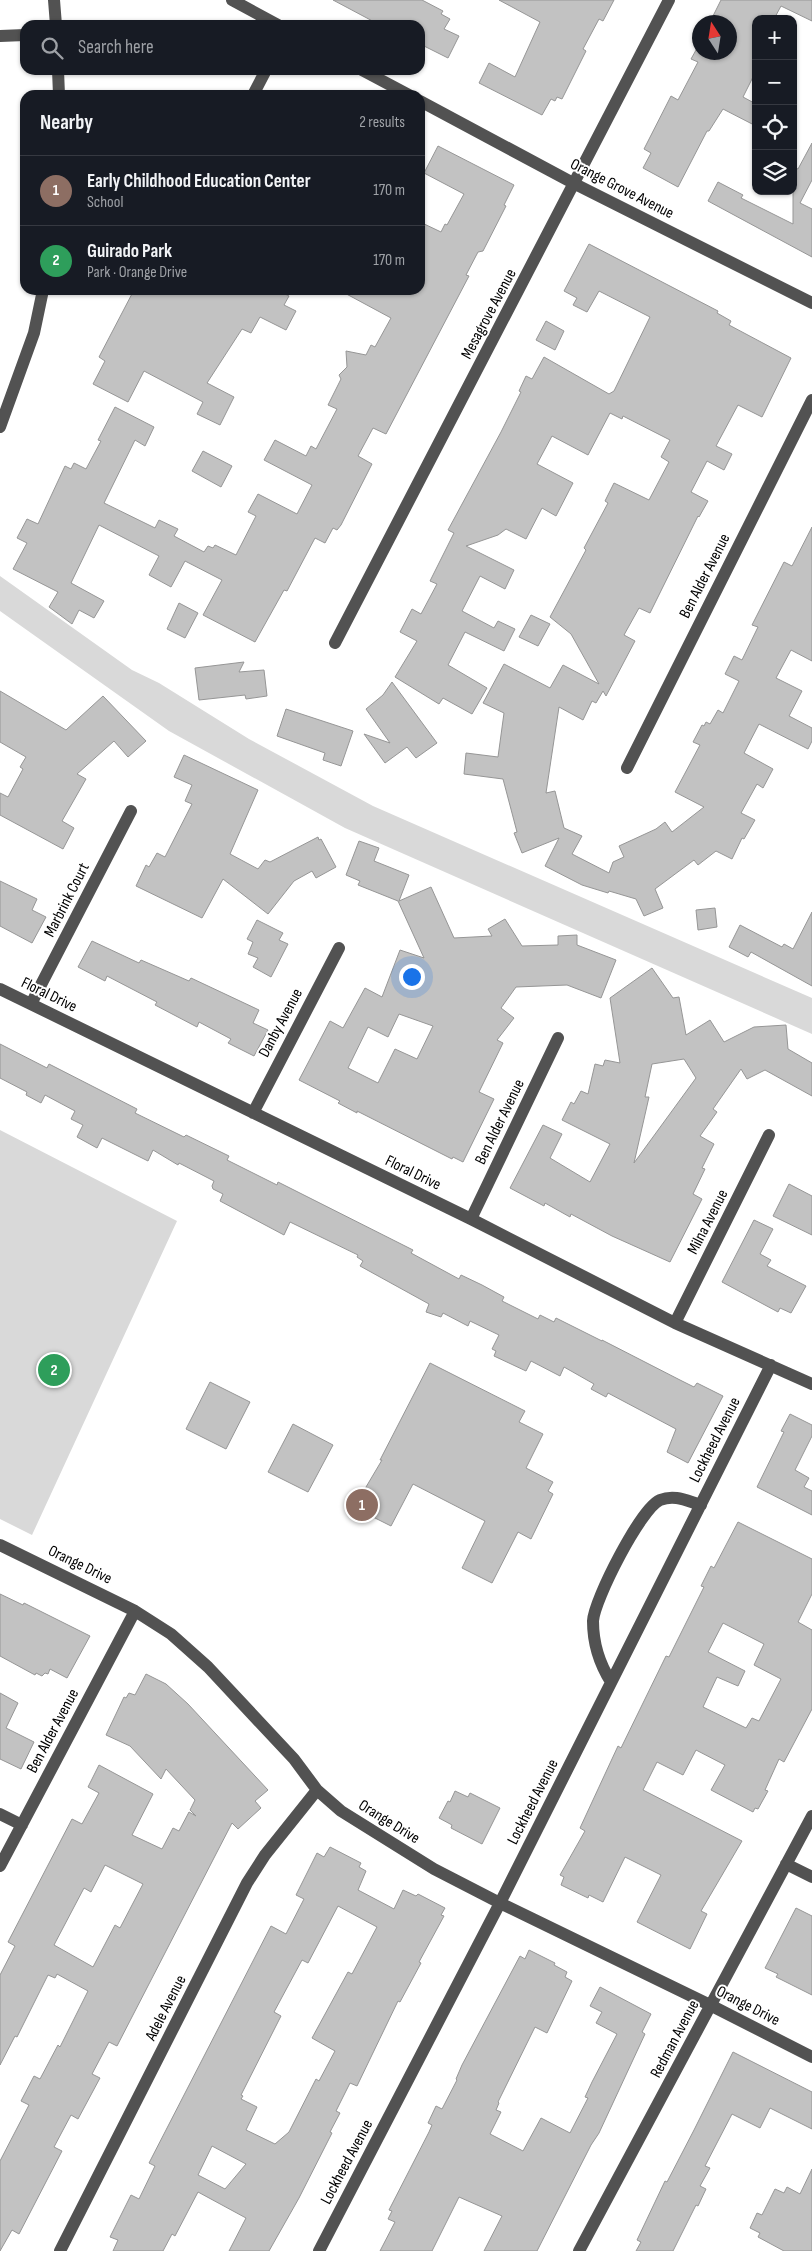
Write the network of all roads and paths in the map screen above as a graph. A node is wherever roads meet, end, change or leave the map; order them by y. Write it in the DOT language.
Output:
graph roads {
  1 [pos="54,0"];
  2 [pos="232,0"];
  3 [pos="669,0"];
  4 [pos="56,20"];
  5 [pos="269,20"];
  6 [pos="20,35"];
  7 [pos="0,36"];
  8 [pos="58,75"];
  9 [pos="263,75"];
  10 [pos="371,75"];
  11 [pos="60,90"];
  12 [pos="256,90"];
  13 [pos="400,90"];
  14 [pos="425,104"];
  15 [pos="575,184"];
  16 [pos="41,295"];
  17 [pos="812,302"];
  18 [pos="812,400"];
  19 [pos="0,427"];
  20 [pos="335,643"];
  21 [pos="627,768"];
  22 [pos="131,811"];
  23 [pos="339,948"];
  24 [pos="0,988"];
  25 [pos="31,1004"];
  26 [pos="558,1038"];
  27 [pos="252,1113"];
  28 [pos="769,1135"];
  29 [pos="471,1219"];
  30 [pos="675,1323"];
  31 [pos="771,1365"];
  32 [pos="812,1384"];
  33 [pos="701,1505"];
  34 [pos="0,1545"];
  35 [pos="135,1610"];
  36 [pos="611,1682"];
  37 [pos="317,1790"];
  38 [pos="0,1814"];
  39 [pos="812,1816"];
  40 [pos="22,1825"];
  41 [pos="786,1864"];
  42 [pos="0,1866"];
  43 [pos="812,1877"];
  44 [pos="500,1903"];
  45 [pos="712,2006"];
  46 [pos="812,2057"];
  47 [pos="60,2251"];
  48 [pos="319,2251"];
  49 [pos="579,2251"];
  1 -- 4 [label="street"];
  2 -- 5 [label="street"];
  3 -- 15 [label="street, Mesagrove Avenue"];
  6 -- 7 [label="street"];
  8 -- 11 [label="street"];
  9 -- 12 [label="street"];
  10 -- 13 [label="street"];
  14 -- 15 [label="street, Orange Grove Avenue"];
  15 -- 17 [label="street, Orange Grove Avenue"];
  15 -- 20 [label="street, Mesagrove Avenue"];
  16 -- 19 [label="street"];
  18 -- 21 [label="street, Ben Alder Avenue"];
  22 -- 25 [label="street, Marbrink Court"];
  23 -- 27 [label="street, Danby Avenue"];
  24 -- 25 [label="street, Floral Drive"];
  25 -- 27 [label="street, Floral Drive"];
  26 -- 29 [label="street, Ben Alder Avenue"];
  27 -- 29 [label="street, Floral Drive"];
  28 -- 30 [label="street, Milna Avenue"];
  29 -- 30 [label="street, Floral Drive"];
  30 -- 31 [label="street, Floral Drive"];
  31 -- 32 [label="street, Floral Drive"];
  31 -- 33 [label="street, Lockheed Avenue"];
  33 -- 36 [label="street, Lockheed Avenue"];
  33 -- 36 [label="street"];
  34 -- 35 [label="street, Orange Drive"];
  35 -- 37 [label="street, Orange Drive"];
  35 -- 40 [label="street, Ben Alder Avenue"];
  36 -- 44 [label="street, Lockheed Avenue"];
  37 -- 44 [label="street, Orange Drive"];
  37 -- 47 [label="street, Adele Avenue"];
  38 -- 40 [label="street"];
  39 -- 41 [label="street, Redman Avenue"];
  40 -- 42 [label="street, Ben Alder Avenue"];
  41 -- 43 [label="street"];
  41 -- 45 [label="street, Redman Avenue"];
  44 -- 45 [label="street, Orange Drive"];
  44 -- 48 [label="street, Lockheed Avenue"];
  45 -- 46 [label="street, Orange Drive"];
  45 -- 49 [label="street, Redman Avenue"];
}
